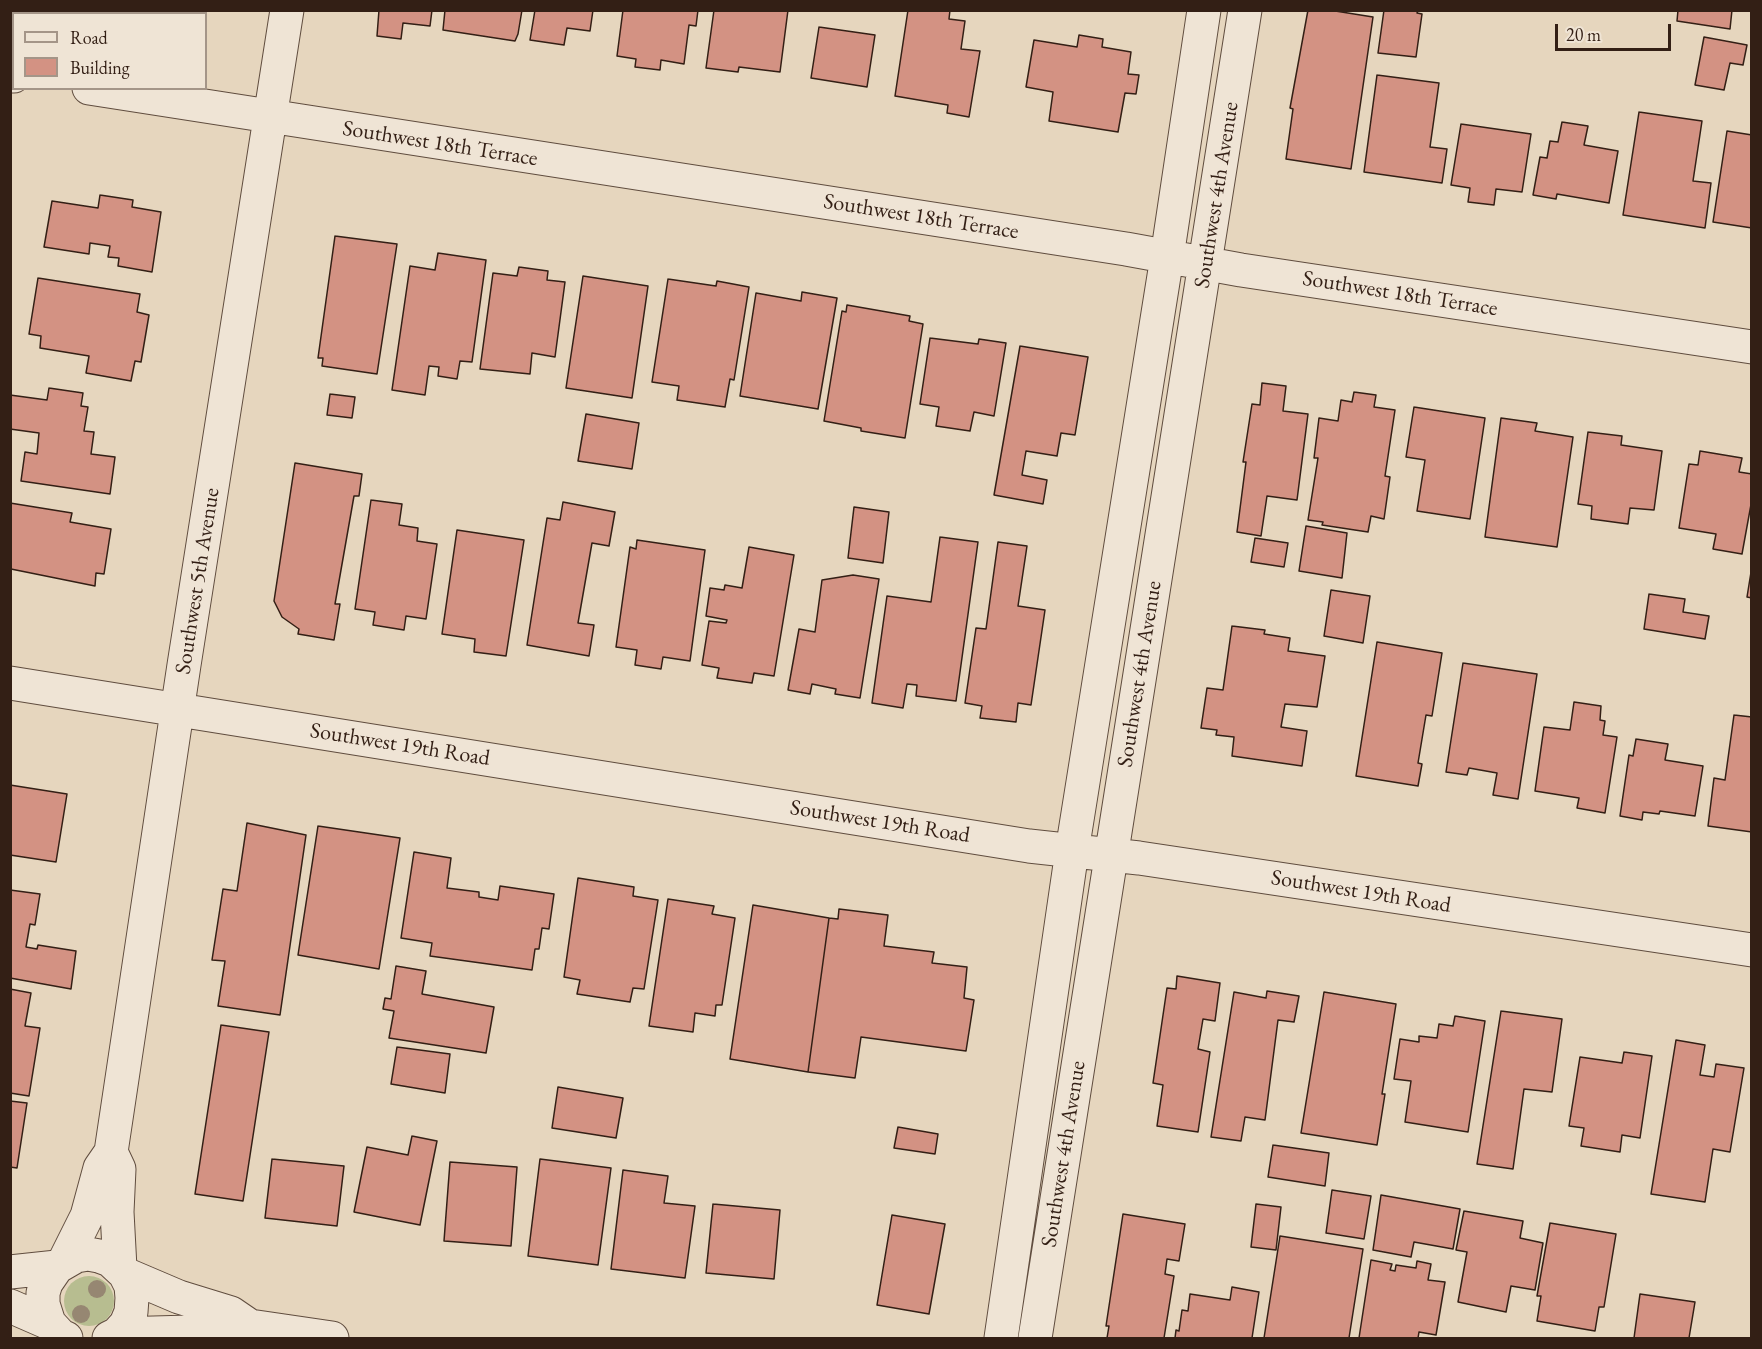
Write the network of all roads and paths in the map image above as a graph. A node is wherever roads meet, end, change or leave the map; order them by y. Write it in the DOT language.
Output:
graph roads {
  1 [pos="287,10"];
  2 [pos="1204,10"];
  3 [pos="1245,10"];
  4 [pos="101,90"];
  5 [pos="270,118"];
  6 [pos="1167,257"];
  7 [pos="1206,263"];
  8 [pos="1752,347"];
  9 [pos="10,683"];
  10 [pos="178,709"];
  11 [pos="1072,851"];
  12 [pos="1110,855"];
  13 [pos="1752,950"];
  14 [pos="111,1152"];
  15 [pos="61,1263"];
  16 [pos="122,1271"];
  17 [pos="10,1272"];
  18 [pos="10,1306"];
  19 [pos="250,1326"];
  20 [pos="56,1332"];
  21 [pos="111,1337"];
  22 [pos="332,1338"];
  23 [pos="1001,1338"];
  24 [pos="1035,1338"];
  1 -- 5 [label="street, Southwest 5th Avenue"];
  2 -- 6 [label="street, Southwest 4th Avenue"];
  3 -- 7 [label="street, Southwest 4th Avenue"];
  4 -- 5 [label="street, Southwest 18th Terrace"];
  5 -- 6 [label="street, Southwest 18th Terrace"];
  5 -- 10 [label="street, Southwest 5th Avenue"];
  6 -- 7 [label="street, Southwest 18th Terrace"];
  6 -- 11 [label="street, Southwest 4th Avenue"];
  7 -- 8 [label="street, Southwest 18th Terrace"];
  7 -- 12 [label="street, Southwest 4th Avenue"];
  9 -- 10 [label="street, Southwest 19th Road"];
  10 -- 11 [label="street, Southwest 19th Road"];
  10 -- 14 [label="street, Southwest 5th Avenue"];
  11 -- 12 [label="street, Southwest 19th Road"];
  11 -- 23 [label="street, Southwest 4th Avenue"];
  12 -- 13 [label="street, Southwest 19th Road"];
  12 -- 24 [label="street, Southwest 4th Avenue"];
  14 -- 15 [label="street, Southwest 5th Avenue"];
  14 -- 16 [label="street, Southwest 5th Avenue"];
  15 -- 16 [label="street"];
  15 -- 17 [label="street"];
  15 -- 20 [label="street, Southwest 5th Avenue"];
  16 -- 19 [label="street"];
  16 -- 21 [label="street, Southwest 5th Avenue"];
  18 -- 20 [label="street"];
  19 -- 21 [label="street"];
  19 -- 22 [label="street"];
}
